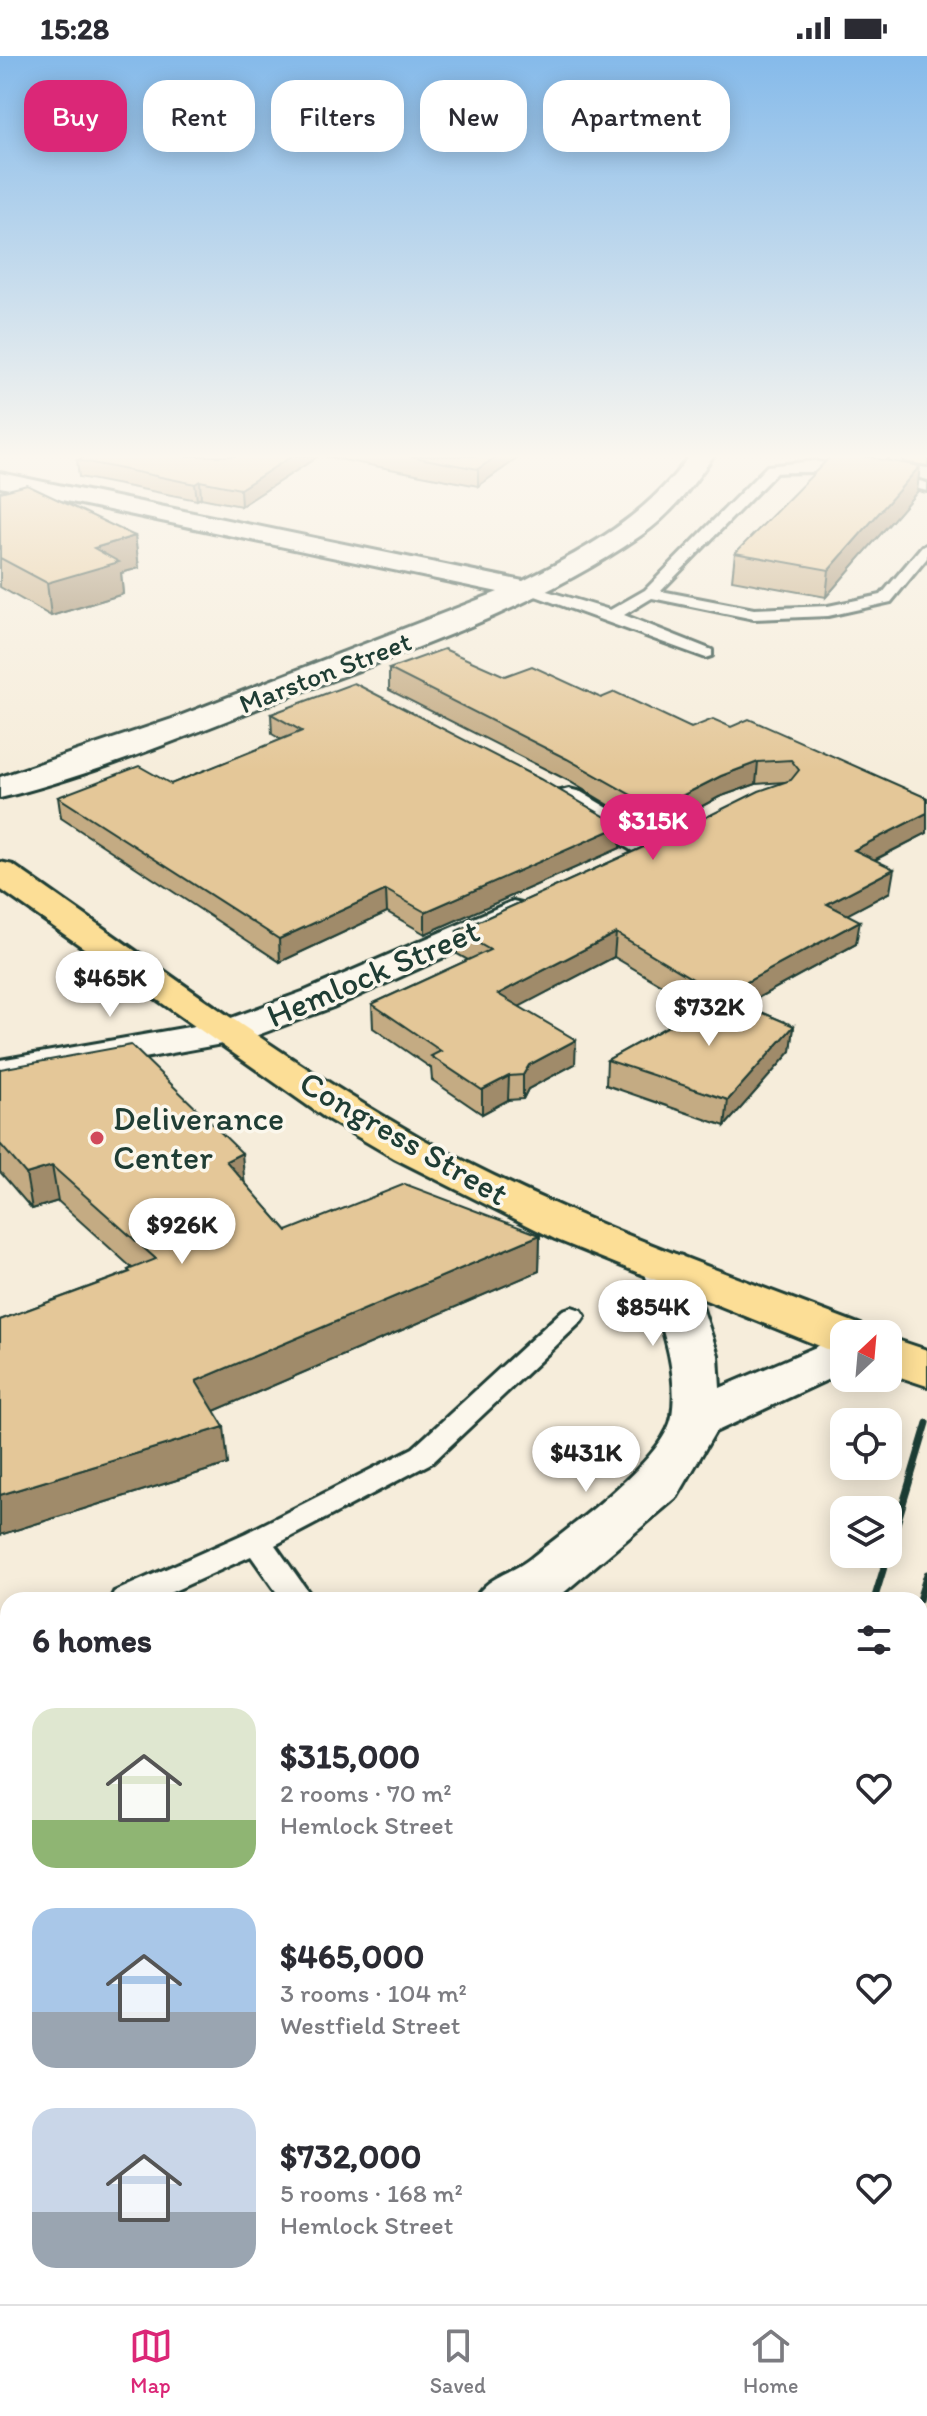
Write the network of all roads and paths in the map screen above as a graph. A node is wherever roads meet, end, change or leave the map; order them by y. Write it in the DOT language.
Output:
graph roads {
  1 [pos="386,561"];
  2 [pos="581,561"];
  3 [pos="682,561"];
  4 [pos="920,567"];
  5 [pos="527,590"];
  6 [pos="650,593"];
  7 [pos="612,616"];
  8 [pos="706,653"];
  9 [pos="325,672"];
  10 [pos="368,693"];
  11 [pos="541,783"];
  12 [pos="0,788"];
  13 [pos="609,869"];
  14 [pos="0,873"];
  15 [pos="551,895"];
  16 [pos="230,1032"];
  17 [pos="0,1072"];
  18 [pos="666,1267"];
  19 [pos="572,1316"];
  20 [pos="830,1331"];
  21 [pos="830,1358"];
  22 [pos="902,1359"];
  23 [pos="927,1369"];
  24 [pos="697,1419"];
  25 [pos="256,1541"];
  26 [pos="143,1592"];
  27 [pos="293,1592"];
  28 [pos="518,1592"];
  1 -- 5 [label="street"];
  2 -- 5 [label="street, Marston Street"];
  3 -- 6 [label="lane"];
  4 -- 6 [label="lane"];
  5 -- 7 [label="lane"];
  5 -- 9 [label="street, Marston Street"];
  6 -- 7 [label="lane"];
  7 -- 8 [label="lane"];
  9 -- 10 [label="street"];
  9 -- 12 [label="street, Marston Street"];
  11 -- 13 [label="street"];
  14 -- 16 [label="main road, Congress Street"];
  15 -- 16 [label="street, Hemlock Street"];
  16 -- 17 [label="street, Hemlock Street"];
  16 -- 18 [label="main road, Congress Street"];
  18 -- 20 [label="main road, Congress Street"];
  18 -- 24 [label="street"];
  19 -- 25 [label="lane"];
  21 -- 24 [label="street"];
  22 -- 23 [label="main road"];
  24 -- 28 [label="street"];
  25 -- 26 [label="lane"];
  25 -- 27 [label="lane"];
}
